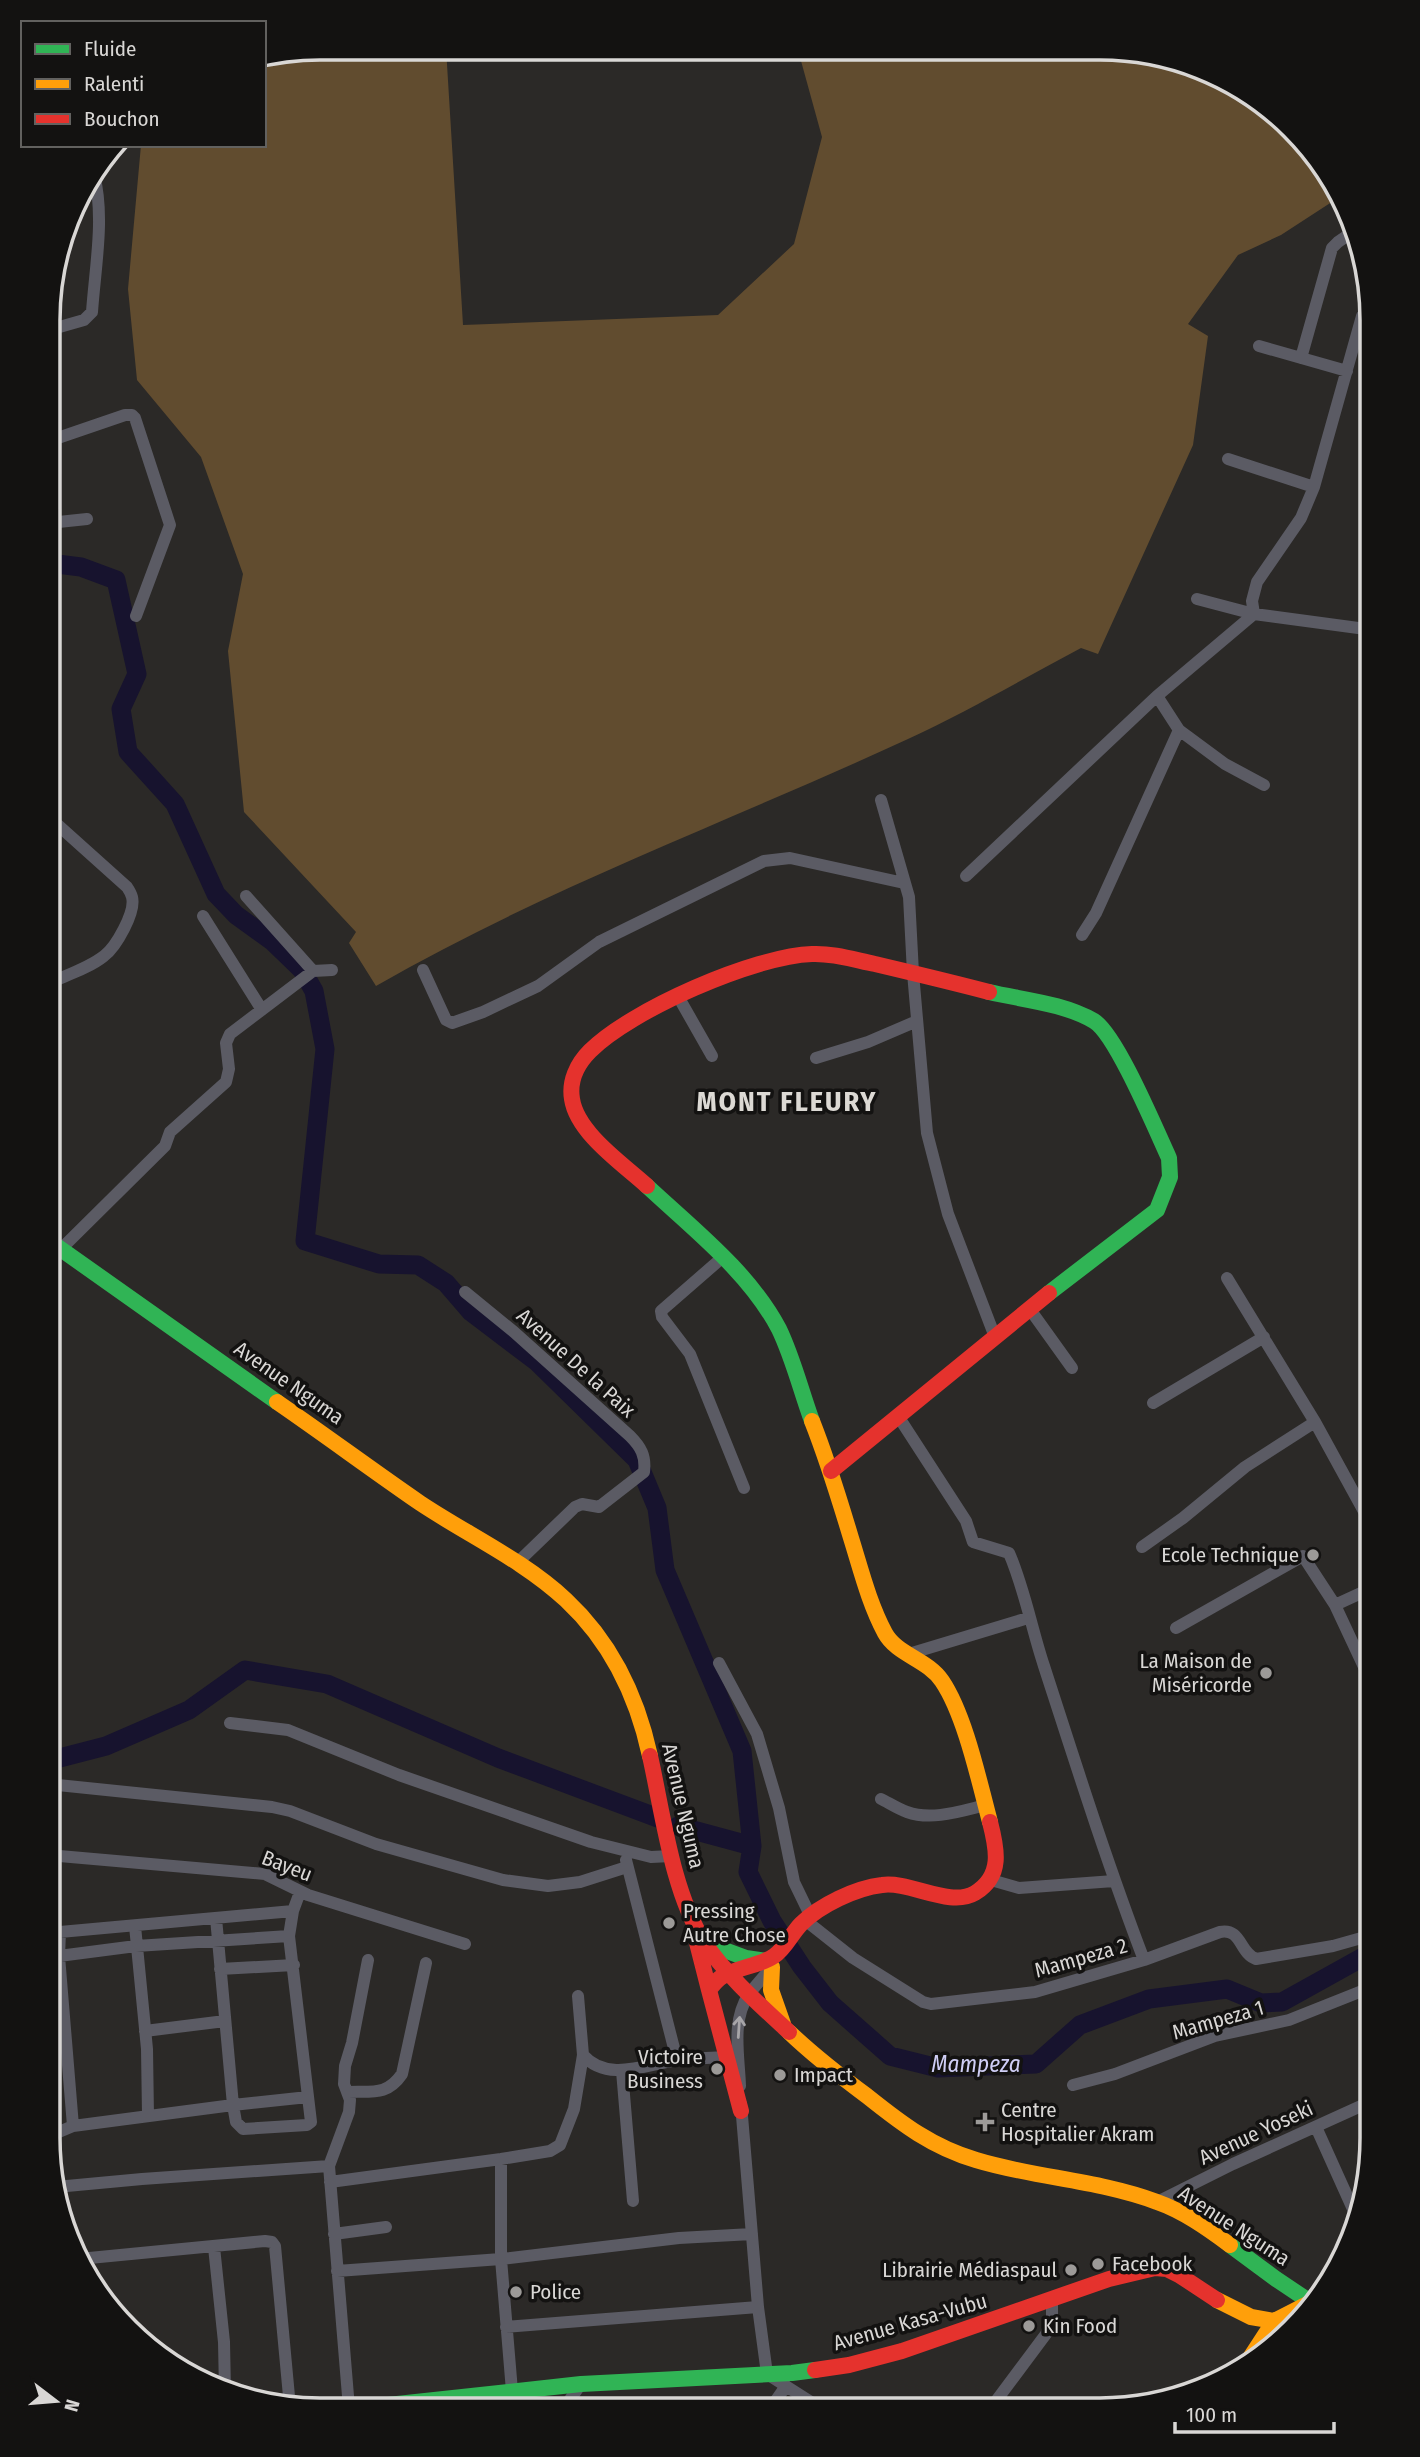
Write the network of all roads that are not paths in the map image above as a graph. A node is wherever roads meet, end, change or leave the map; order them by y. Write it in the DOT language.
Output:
graph roads {
  1 [pos="97,185"];
  2 [pos="1347,236"];
  3 [pos="1360,323"];
  4 [pos="60,327"];
  5 [pos="1259,346"];
  6 [pos="1301,358"];
  7 [pos="1347,371"];
  8 [pos="60,438"];
  9 [pos="1228,459"];
  10 [pos="1314,487"];
  11 [pos="87,519"];
  12 [pos="60,522"];
  13 [pos="1198,599"];
  14 [pos="1254,614"];
  15 [pos="136,616"];
  16 [pos="1360,628"];
  17 [pos="1157,696"];
  18 [pos="1179,730"];
  19 [pos="1264,785"];
  20 [pos="881,800"];
  21 [pos="60,827"];
  22 [pos="965,876"];
  23 [pos="904,883"];
  24 [pos="246,896"];
  25 [pos="203,916"];
  26 [pos="1082,935"];
  27 [pos="332,970"];
  28 [pos="423,970"];
  29 [pos="311,973"];
  30 [pos="913,973"];
  31 [pos="60,978"];
  32 [pos="679,998"];
  33 [pos="262,1010"];
  34 [pos="917,1021"];
  35 [pos="712,1055"];
  36 [pos="816,1058"];
  37 [pos="60,1240"];
  38 [pos="60,1249"];
  39 [pos="723,1257"];
  40 [pos="1227,1278"];
  41 [pos="465,1292"];
  42 [pos="1029,1308"];
  43 [pos="995,1337"];
  44 [pos="1264,1337"];
  45 [pos="1072,1368"];
  46 [pos="1153,1403"];
  47 [pos="898,1416"];
  48 [pos="1315,1422"];
  49 [pos="831,1471"];
  50 [pos="744,1488"];
  51 [pos="1360,1504"];
  52 [pos="1142,1547"];
  53 [pos="517,1563"];
  54 [pos="1360,1594"];
  55 [pos="1335,1605"];
  56 [pos="1028,1618"];
  57 [pos="1176,1628"];
  58 [pos="912,1653"];
  59 [pos="1360,1658"];
  60 [pos="719,1663"];
  61 [pos="230,1723"];
  62 [pos="60,1785"];
  63 [pos="881,1798"];
  64 [pos="986,1805"];
  65 [pos="624,1851"];
  66 [pos="60,1856"];
  67 [pos="671,1856"];
  68 [pos="628,1867"];
  69 [pos="991,1880"];
  70 [pos="1114,1881"];
  71 [pos="300,1892"];
  72 [pos="293,1911"];
  73 [pos="691,1917"];
  74 [pos="216,1918"];
  75 [pos="805,1921"];
  76 [pos="135,1926"];
  77 [pos="60,1932"];
  78 [pos="289,1936"];
  79 [pos="1360,1938"];
  80 [pos="217,1940"];
  81 [pos="705,1943"];
  82 [pos="465,1944"];
  83 [pos="136,1946"];
  84 [pos="60,1955"];
  85 [pos="368,1960"];
  86 [pos="773,1960"];
  87 [pos="1144,1960"];
  88 [pos="426,1963"];
  89 [pos="294,1965"];
  90 [pos="60,1967"];
  91 [pos="219,1969"];
  92 [pos="731,1974"];
  93 [pos="709,1990"];
  94 [pos="1360,1992"];
  95 [pos="749,1994"];
  96 [pos="578,1996"];
  97 [pos="225,2021"];
  98 [pos="784,2028"];
  99 [pos="145,2031"];
  100 [pos="583,2055"];
  101 [pos="728,2057"];
  102 [pos="677,2060"];
  103 [pos="622,2071"];
  104 [pos="1073,2085"];
  105 [pos="348,2092"];
  106 [pos="308,2097"];
  107 [pos="233,2105"];
  108 [pos="1360,2107"];
  109 [pos="741,2110"];
  110 [pos="148,2116"];
  111 [pos="73,2126"];
  112 [pos="1316,2127"];
  113 [pos="60,2132"];
  114 [pos="501,2159"];
  115 [pos="328,2166"];
  116 [pos="330,2182"];
  117 [pos="64,2186"];
  118 [pos="632,2201"];
  119 [pos="1157,2202"];
  120 [pos="1352,2206"];
  121 [pos="386,2227"];
  122 [pos="334,2234"];
  123 [pos="752,2234"];
  124 [pos="214,2247"];
  125 [pos="89,2258"];
  126 [pos="501,2259"];
  127 [pos="337,2271"];
  128 [pos="1307,2296"];
  129 [pos="1052,2300"];
  130 [pos="758,2307"];
  131 [pos="1294,2311"];
  132 [pos="1274,2321"];
  133 [pos="506,2327"];
  134 [pos="1259,2344"];
  135 [pos="767,2374"];
  136 [pos="225,2380"];
  137 [pos="581,2384"];
  138 [pos="786,2386"];
  139 [pos="512,2391"];
  140 [pos="490,2394"];
  141 [pos="289,2395"];
  142 [pos="348,2398"];
  143 [pos="452,2398"];
  144 [pos="495,2398"];
  145 [pos="571,2398"];
  146 [pos="778,2398"];
  147 [pos="805,2398"];
  148 [pos="998,2398"];
  1 -- 4 [label="street"];
  2 -- 6 [label="street"];
  3 -- 7 [label="street"];
  5 -- 6 [label="street"];
  6 -- 7 [label="street"];
  7 -- 10 [label="street"];
  8 -- 15 [label="street"];
  9 -- 10 [label="street"];
  10 -- 14 [label="street"];
  11 -- 12 [label="street"];
  13 -- 14 [label="street"];
  14 -- 16 [label="street"];
  14 -- 17 [label="street"];
  17 -- 18 [label="street"];
  17 -- 22 [label="street"];
  18 -- 19 [label="street"];
  18 -- 26 [label="street"];
  20 -- 23 [label="street"];
  21 -- 31 [label="street"];
  23 -- 28 [label="street"];
  23 -- 30 [label="street"];
  24 -- 29 [label="street"];
  25 -- 33 [label="street"];
  27 -- 29 [label="street"];
  29 -- 33 [label="street"];
  30 -- 32 [label="main road"];
  30 -- 34 [label="street"];
  30 -- 42 [label="main road"];
  32 -- 35 [label="street"];
  32 -- 39 [label="main road"];
  33 -- 37 [label="street"];
  34 -- 36 [label="street"];
  34 -- 43 [label="street"];
  38 -- 53 [label="main road, Avenue Nguma"];
  39 -- 49 [label="main road"];
  39 -- 50 [label="street"];
  40 -- 44 [label="street"];
  41 -- 53 [label="street, Avenue De la Paix"];
  42 -- 43 [label="main road"];
  42 -- 45 [label="street"];
  43 -- 47 [label="main road"];
  44 -- 46 [label="street"];
  44 -- 48 [label="street"];
  47 -- 49 [label="main road"];
  47 -- 56 [label="street"];
  48 -- 51 [label="street"];
  48 -- 52 [label="street"];
  49 -- 58 [label="main road"];
  53 -- 67 [label="main road, Avenue Nguma"];
  54 -- 55 [label="street"];
  55 -- 57 [label="street"];
  55 -- 59 [label="street"];
  56 -- 58 [label="street"];
  56 -- 70 [label="street"];
  58 -- 64 [label="main road"];
  60 -- 75 [label="street"];
  61 -- 65 [label="street"];
  62 -- 68 [label="street"];
  63 -- 64 [label="street"];
  64 -- 69 [label="main road"];
  65 -- 67 [label="street"];
  65 -- 68 [label="street"];
  66 -- 71 [label="street, Bayeu"];
  67 -- 73 [label="main road, Avenue Nguma"];
  68 -- 102 [label="street"];
  69 -- 70 [label="street"];
  69 -- 75 [label="main road"];
  70 -- 87 [label="street"];
  71 -- 72 [label="street"];
  71 -- 82 [label="street, Bayeu"];
  72 -- 74 [label="street"];
  72 -- 78 [label="street"];
  73 -- 81 [label="main road, Avenue Nguma"];
  73 -- 93 [label="main road"];
  74 -- 76 [label="street"];
  74 -- 80 [label="street"];
  75 -- 86 [label="main road"];
  75 -- 87 [label="street, Mampeza 2"];
  76 -- 77 [label="street"];
  76 -- 83 [label="street"];
  78 -- 80 [label="street"];
  78 -- 89 [label="street"];
  79 -- 87 [label="street, Mampeza 2"];
  80 -- 83 [label="street"];
  80 -- 91 [label="street"];
  81 -- 86 [label="main road"];
  81 -- 92 [label="main road, Avenue Nguma"];
  83 -- 84 [label="street"];
  83 -- 99 [label="street"];
  85 -- 105 [label="street"];
  86 -- 92 [label="main road"];
  86 -- 95 [label="street"];
  86 -- 98 [label="main road"];
  88 -- 105 [label="street"];
  89 -- 91 [label="street"];
  89 -- 106 [label="street"];
  90 -- 111 [label="street"];
  91 -- 97 [label="street"];
  92 -- 93 [label="main road"];
  92 -- 95 [label="main road, Avenue Nguma"];
  93 -- 101 [label="main road"];
  94 -- 104 [label="street, Mampeza 1"];
  95 -- 98 [label="main road, Avenue Nguma"];
  109 -- 95 [label="street, one-way"];
  96 -- 100 [label="street"];
  97 -- 99 [label="street"];
  97 -- 107 [label="street"];
  98 -- 119 [label="main road, Avenue Nguma"];
  99 -- 110 [label="street"];
  100 -- 103 [label="street"];
  100 -- 114 [label="street"];
  101 -- 102 [label="street"];
  101 -- 109 [label="main road"];
  102 -- 103 [label="street"];
  103 -- 118 [label="street"];
  105 -- 115 [label="street"];
  106 -- 107 [label="street"];
  106 -- 107 [label="street"];
  107 -- 110 [label="street"];
  108 -- 112 [label="street, Avenue Yoseki"];
  109 -- 123 [label="street"];
  110 -- 111 [label="street"];
  111 -- 113 [label="street"];
  112 -- 119 [label="street, Avenue Yoseki"];
  112 -- 120 [label="street"];
  114 -- 116 [label="street"];
  114 -- 126 [label="street"];
  115 -- 116 [label="street"];
  115 -- 117 [label="street"];
  116 -- 122 [label="street"];
  119 -- 128 [label="main road, Avenue Nguma"];
  121 -- 122 [label="street"];
  122 -- 127 [label="street"];
  123 -- 126 [label="street"];
  123 -- 130 [label="street"];
  124 -- 125 [label="street"];
  124 -- 136 [label="street"];
  124 -- 141 [label="street"];
  126 -- 127 [label="street"];
  126 -- 133 [label="street"];
  127 -- 142 [label="street"];
  129 -- 132 [label="main road, Avenue Kasa-Vubu"];
  129 -- 135 [label="main road, Avenue Kasa-Vubu"];
  129 -- 148 [label="street"];
  130 -- 133 [label="street"];
  130 -- 135 [label="street"];
  131 -- 132 [label="main road"];
  132 -- 134 [label="main road"];
  133 -- 139 [label="street"];
  135 -- 137 [label="main road, Avenue Kasa-Vubu"];
  135 -- 138 [label="street"];
  137 -- 139 [label="main road, Avenue Kasa-Vubu"];
  137 -- 145 [label="street"];
  138 -- 146 [label="street"];
  138 -- 147 [label="street"];
  139 -- 140 [label="main road, Avenue Kasa-Vubu"];
  140 -- 143 [label="main road, Avenue Kasa-Vubu"];
  140 -- 144 [label="street"];
}
